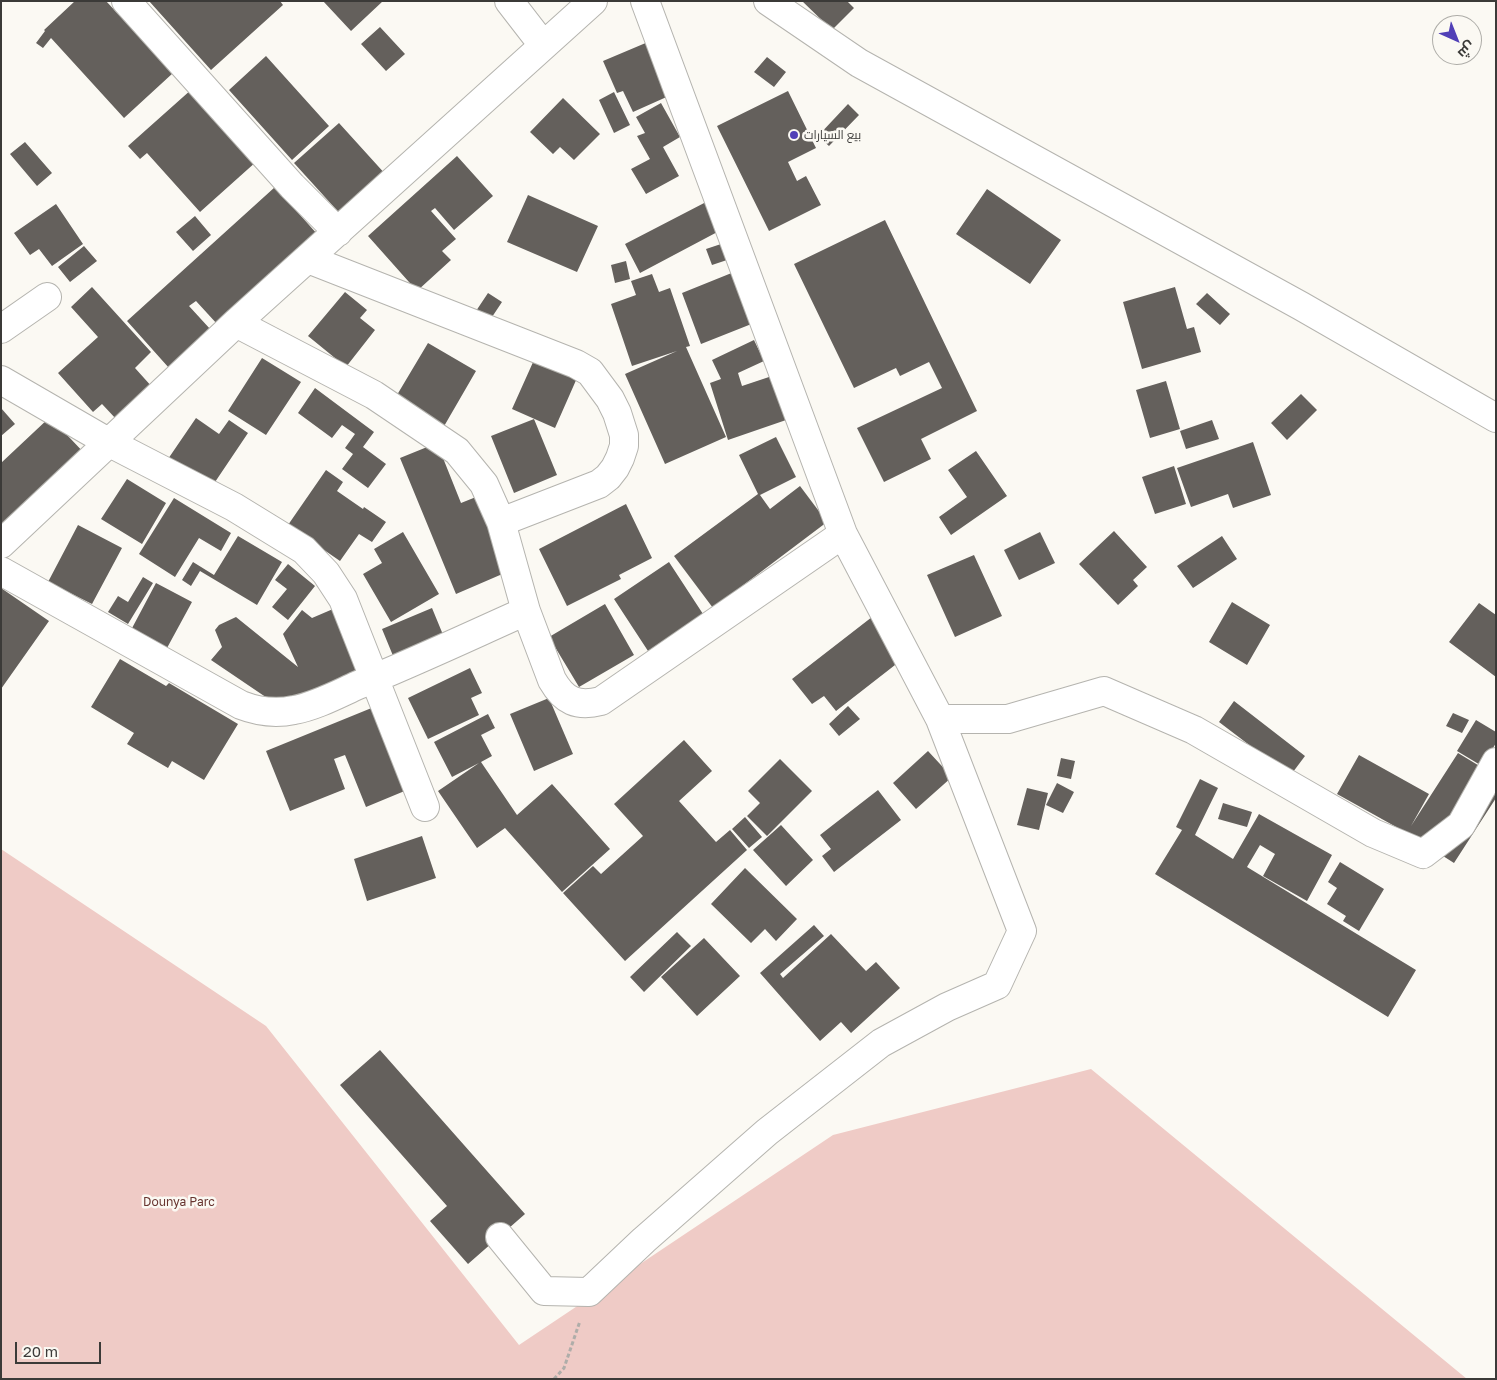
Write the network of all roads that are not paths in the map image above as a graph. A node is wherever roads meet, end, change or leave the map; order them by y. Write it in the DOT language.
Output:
graph roads {
  1 [pos="126,1"];
  2 [pos="509,1"];
  3 [pos="593,1"];
  4 [pos="645,1"];
  5 [pos="768,1"];
  6 [pos="543,44"];
  7 [pos="338,232"];
  8 [pos="308,259"];
  9 [pos="47,297"];
  10 [pos="236,323"];
  11 [pos="1,329"];
  12 [pos="1,380"];
  13 [pos="1496,418"];
  14 [pos="108,442"];
  15 [pos="501,522"];
  16 [pos="843,534"];
  17 [pos="1,544"];
  18 [pos="1,571"];
  19 [pos="526,611"];
  20 [pos="373,679"];
  21 [pos="940,719"];
  22 [pos="1496,762"];
  23 [pos="425,807"];
  24 [pos="500,1237"];
  1 -- 7 [label="street"];
  2 -- 6 [label="street"];
  3 -- 6 [label="street"];
  4 -- 16 [label="street"];
  5 -- 13 [label="street"];
  6 -- 7 [label="street"];
  7 -- 8 [label="street"];
  8 -- 10 [label="street"];
  8 -- 15 [label="street"];
  9 -- 11 [label="street"];
  10 -- 14 [label="street"];
  10 -- 15 [label="street"];
  12 -- 14 [label="street"];
  14 -- 17 [label="street"];
  14 -- 20 [label="street"];
  15 -- 19 [label="street"];
  16 -- 19 [label="street"];
  16 -- 21 [label="street"];
  18 -- 20 [label="street"];
  19 -- 20 [label="street"];
  20 -- 23 [label="street"];
  21 -- 22 [label="street"];
  21 -- 24 [label="street"];
}
